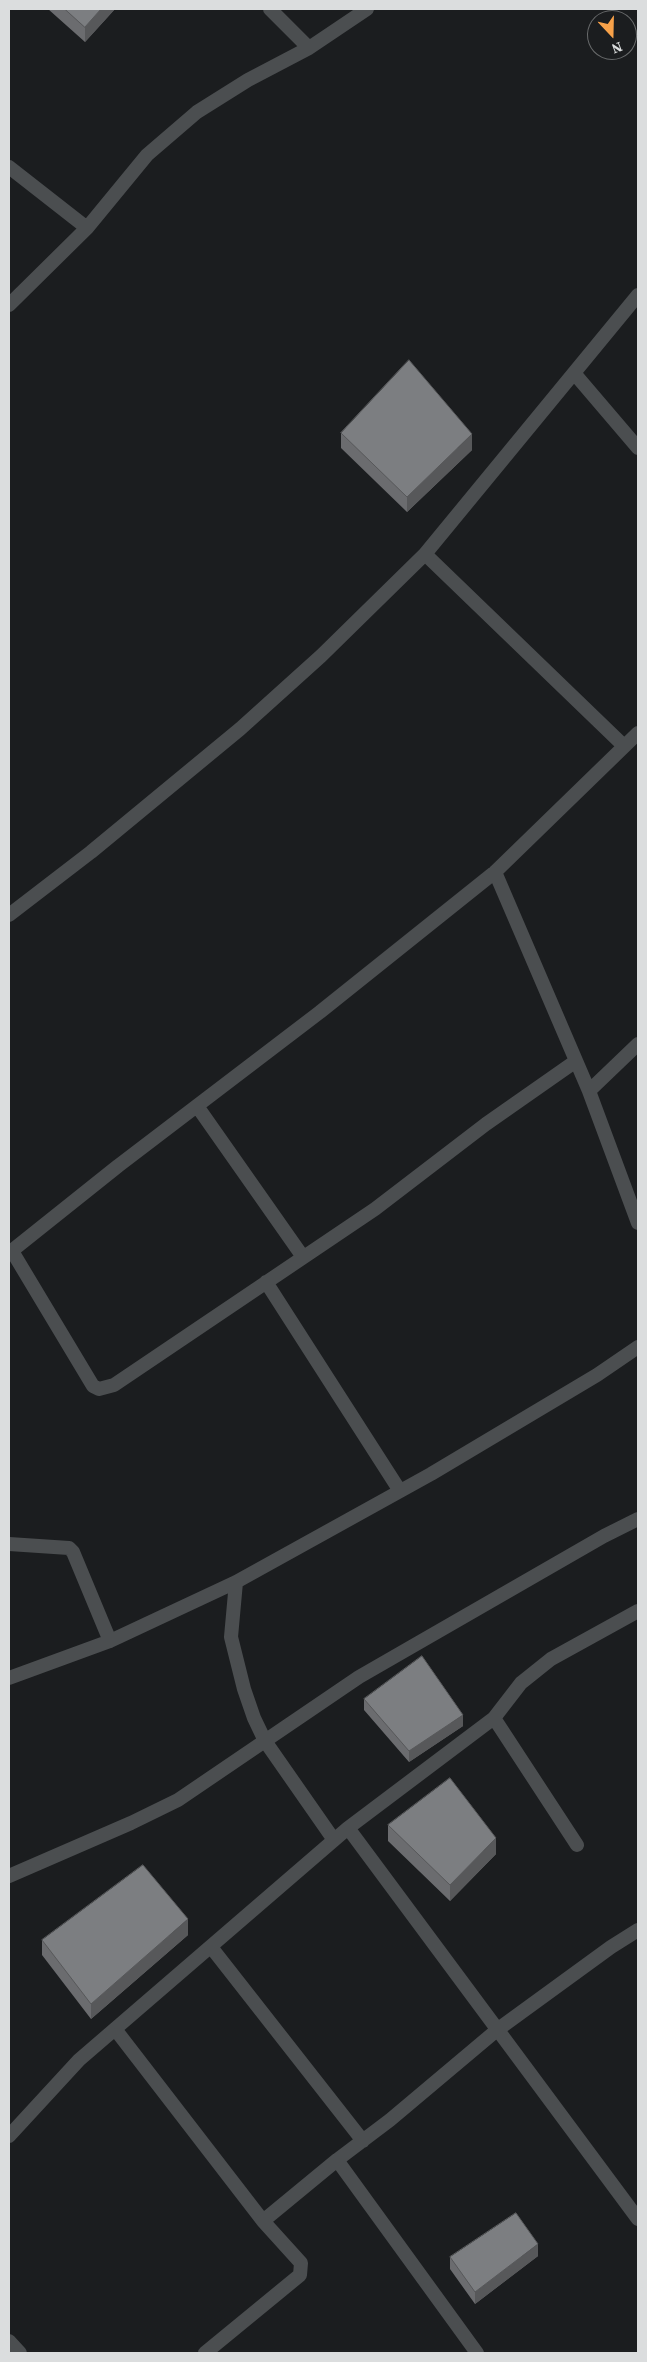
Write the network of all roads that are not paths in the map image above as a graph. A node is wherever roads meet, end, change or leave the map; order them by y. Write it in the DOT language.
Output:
graph roads {
  1 [pos="270,9"];
  2 [pos="367,9"];
  3 [pos="309,48"];
  4 [pos="9,168"];
  5 [pos="87,228"];
  6 [pos="638,295"];
  7 [pos="9,305"];
  8 [pos="574,373"];
  9 [pos="638,448"];
  10 [pos="424,554"];
  11 [pos="638,733"];
  12 [pos="624,746"];
  13 [pos="495,872"];
  14 [pos="9,915"];
  15 [pos="638,1044"];
  16 [pos="576,1060"];
  17 [pos="589,1091"];
  18 [pos="198,1106"];
  19 [pos="638,1223"];
  20 [pos="10,1252"];
  21 [pos="303,1258"];
  22 [pos="266,1282"];
  23 [pos="638,1347"];
  24 [pos="400,1491"];
  25 [pos="638,1519"];
  26 [pos="9,1544"];
  27 [pos="236,1582"];
  28 [pos="638,1611"];
  29 [pos="110,1641"];
  30 [pos="9,1678"];
  31 [pos="494,1718"];
  32 [pos="264,1741"];
  33 [pos="348,1828"];
  34 [pos="334,1840"];
  35 [pos="577,1846"];
  36 [pos="9,1876"];
  37 [pos="638,1930"];
  38 [pos="211,1947"];
  39 [pos="115,2029"];
  40 [pos="497,2030"];
  41 [pos="9,2136"];
  42 [pos="363,2141"];
  43 [pos="337,2160"];
  44 [pos="638,2219"];
  45 [pos="263,2221"];
  46 [pos="9,2342"];
  47 [pos="20,2353"];
  48 [pos="204,2353"];
  49 [pos="477,2353"];
  1 -- 3 [label="street"];
  2 -- 3 [label="street"];
  3 -- 5 [label="street"];
  4 -- 5 [label="street"];
  5 -- 7 [label="street"];
  6 -- 8 [label="street"];
  8 -- 9 [label="street"];
  8 -- 10 [label="street"];
  10 -- 12 [label="street"];
  10 -- 14 [label="street"];
  11 -- 12 [label="street"];
  12 -- 13 [label="street"];
  13 -- 16 [label="street"];
  13 -- 18 [label="street"];
  15 -- 17 [label="street"];
  16 -- 17 [label="street"];
  16 -- 21 [label="street"];
  17 -- 19 [label="street"];
  18 -- 20 [label="street"];
  18 -- 21 [label="street"];
  20 -- 22 [label="street"];
  21 -- 22 [label="street"];
  22 -- 24 [label="street"];
  23 -- 24 [label="street"];
  24 -- 27 [label="street"];
  25 -- 32 [label="street"];
  26 -- 29 [label="street"];
  27 -- 29 [label="street"];
  27 -- 32 [label="street"];
  28 -- 31 [label="street"];
  29 -- 30 [label="street"];
  31 -- 33 [label="street"];
  31 -- 35 [label="street"];
  32 -- 34 [label="street"];
  32 -- 36 [label="street"];
  33 -- 34 [label="street"];
  33 -- 40 [label="street"];
  34 -- 38 [label="street"];
  37 -- 40 [label="street"];
  38 -- 39 [label="street"];
  38 -- 42 [label="street"];
  39 -- 41 [label="street"];
  39 -- 45 [label="street"];
  40 -- 42 [label="street"];
  40 -- 44 [label="street"];
  42 -- 43 [label="street"];
  43 -- 45 [label="street"];
  43 -- 49 [label="street"];
  45 -- 48 [label="street"];
  46 -- 47 [label="street"];
}
